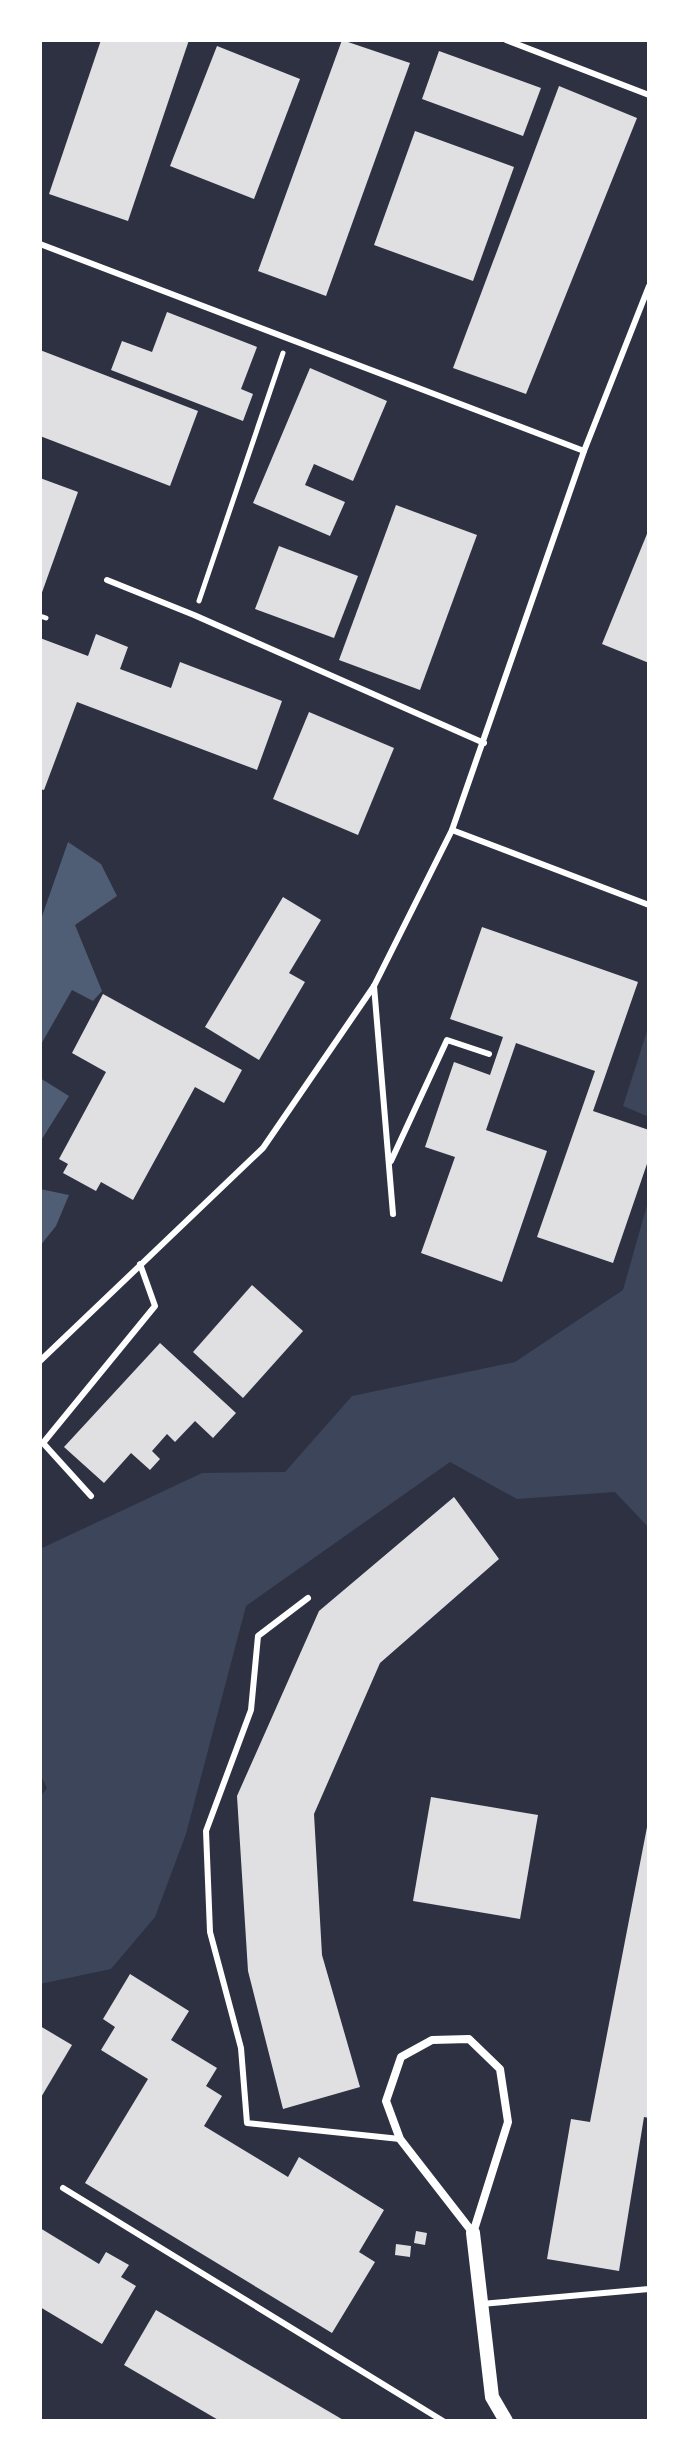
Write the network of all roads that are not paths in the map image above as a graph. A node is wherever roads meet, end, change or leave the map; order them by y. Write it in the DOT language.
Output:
graph roads {
  1 [pos="506,40"];
  2 [pos="649,95"];
  3 [pos="40,244"];
  4 [pos="649,286"];
  5 [pos="584,451"];
  6 [pos="107,580"];
  7 [pos="484,743"];
  8 [pos="452,830"];
  9 [pos="649,905"];
  10 [pos="374,986"];
  11 [pos="489,1054"];
  12 [pos="389,1164"];
  13 [pos="393,1214"];
  14 [pos="140,1264"];
  15 [pos="40,1361"];
  16 [pos="91,1496"];
  17 [pos="308,1598"];
  18 [pos="400,2139"];
  19 [pos="63,2188"];
  20 [pos="473,2233"];
  21 [pos="649,2289"];
  22 [pos="481,2304"];
  23 [pos="443,2421"];
  24 [pos="506,2421"];
  1 -- 2 [label="lane"];
  3 -- 5 [label="lane"];
  4 -- 5 [label="lane"];
  5 -- 7 [label="lane"];
  6 -- 7 [label="lane"];
  7 -- 8 [label="lane"];
  8 -- 9 [label="lane"];
  8 -- 10 [label="lane"];
  10 -- 12 [label="lane"];
  10 -- 14 [label="lane"];
  11 -- 12 [label="lane"];
  12 -- 13 [label="lane"];
  14 -- 15 [label="lane"];
  14 -- 16 [label="lane"];
  17 -- 18 [label="lane"];
  18 -- 20 [label="street"];
  18 -- 20 [label="street"];
  19 -- 23 [label="lane"];
  20 -- 22 [label="street"];
  21 -- 22 [label="lane"];
  22 -- 24 [label="street"];
}
